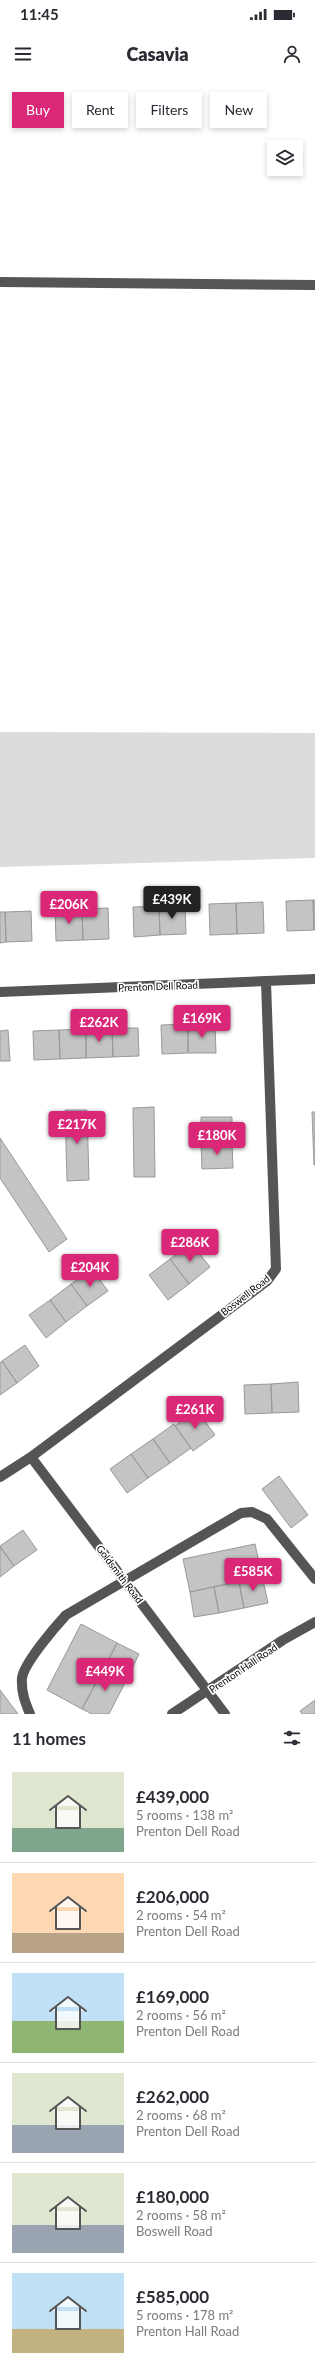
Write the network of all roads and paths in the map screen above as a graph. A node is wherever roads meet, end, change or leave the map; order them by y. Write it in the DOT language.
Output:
graph roads {
  1 [pos="0,282"];
  2 [pos="315,285"];
  3 [pos="315,979"];
  4 [pos="266,982"];
  5 [pos="0,992"];
  6 [pos="31,1456"];
  7 [pos="0,1477"];
  8 [pos="315,1580"];
  9 [pos="126,1581"];
  10 [pos="315,1622"];
  11 [pos="209,1691"];
  12 [pos="30,1714"];
  13 [pos="172,1714"];
  14 [pos="225,1714"];
  1 -- 2 [label="street"];
  3 -- 4 [label="street, Prenton Dell Road"];
  4 -- 5 [label="street, Prenton Dell Road"];
  4 -- 6 [label="street, Boswell Road"];
  6 -- 7 [label="street, Boswell Road"];
  6 -- 9 [label="street, Goldsmith Road"];
  8 -- 9 [label="street"];
  9 -- 11 [label="street, Goldsmith Road"];
  9 -- 12 [label="street"];
  10 -- 11 [label="street, Prenton Hall Road"];
  11 -- 13 [label="street, Prenton Hall Road"];
  11 -- 14 [label="street, Goldsmith Road"];
}
